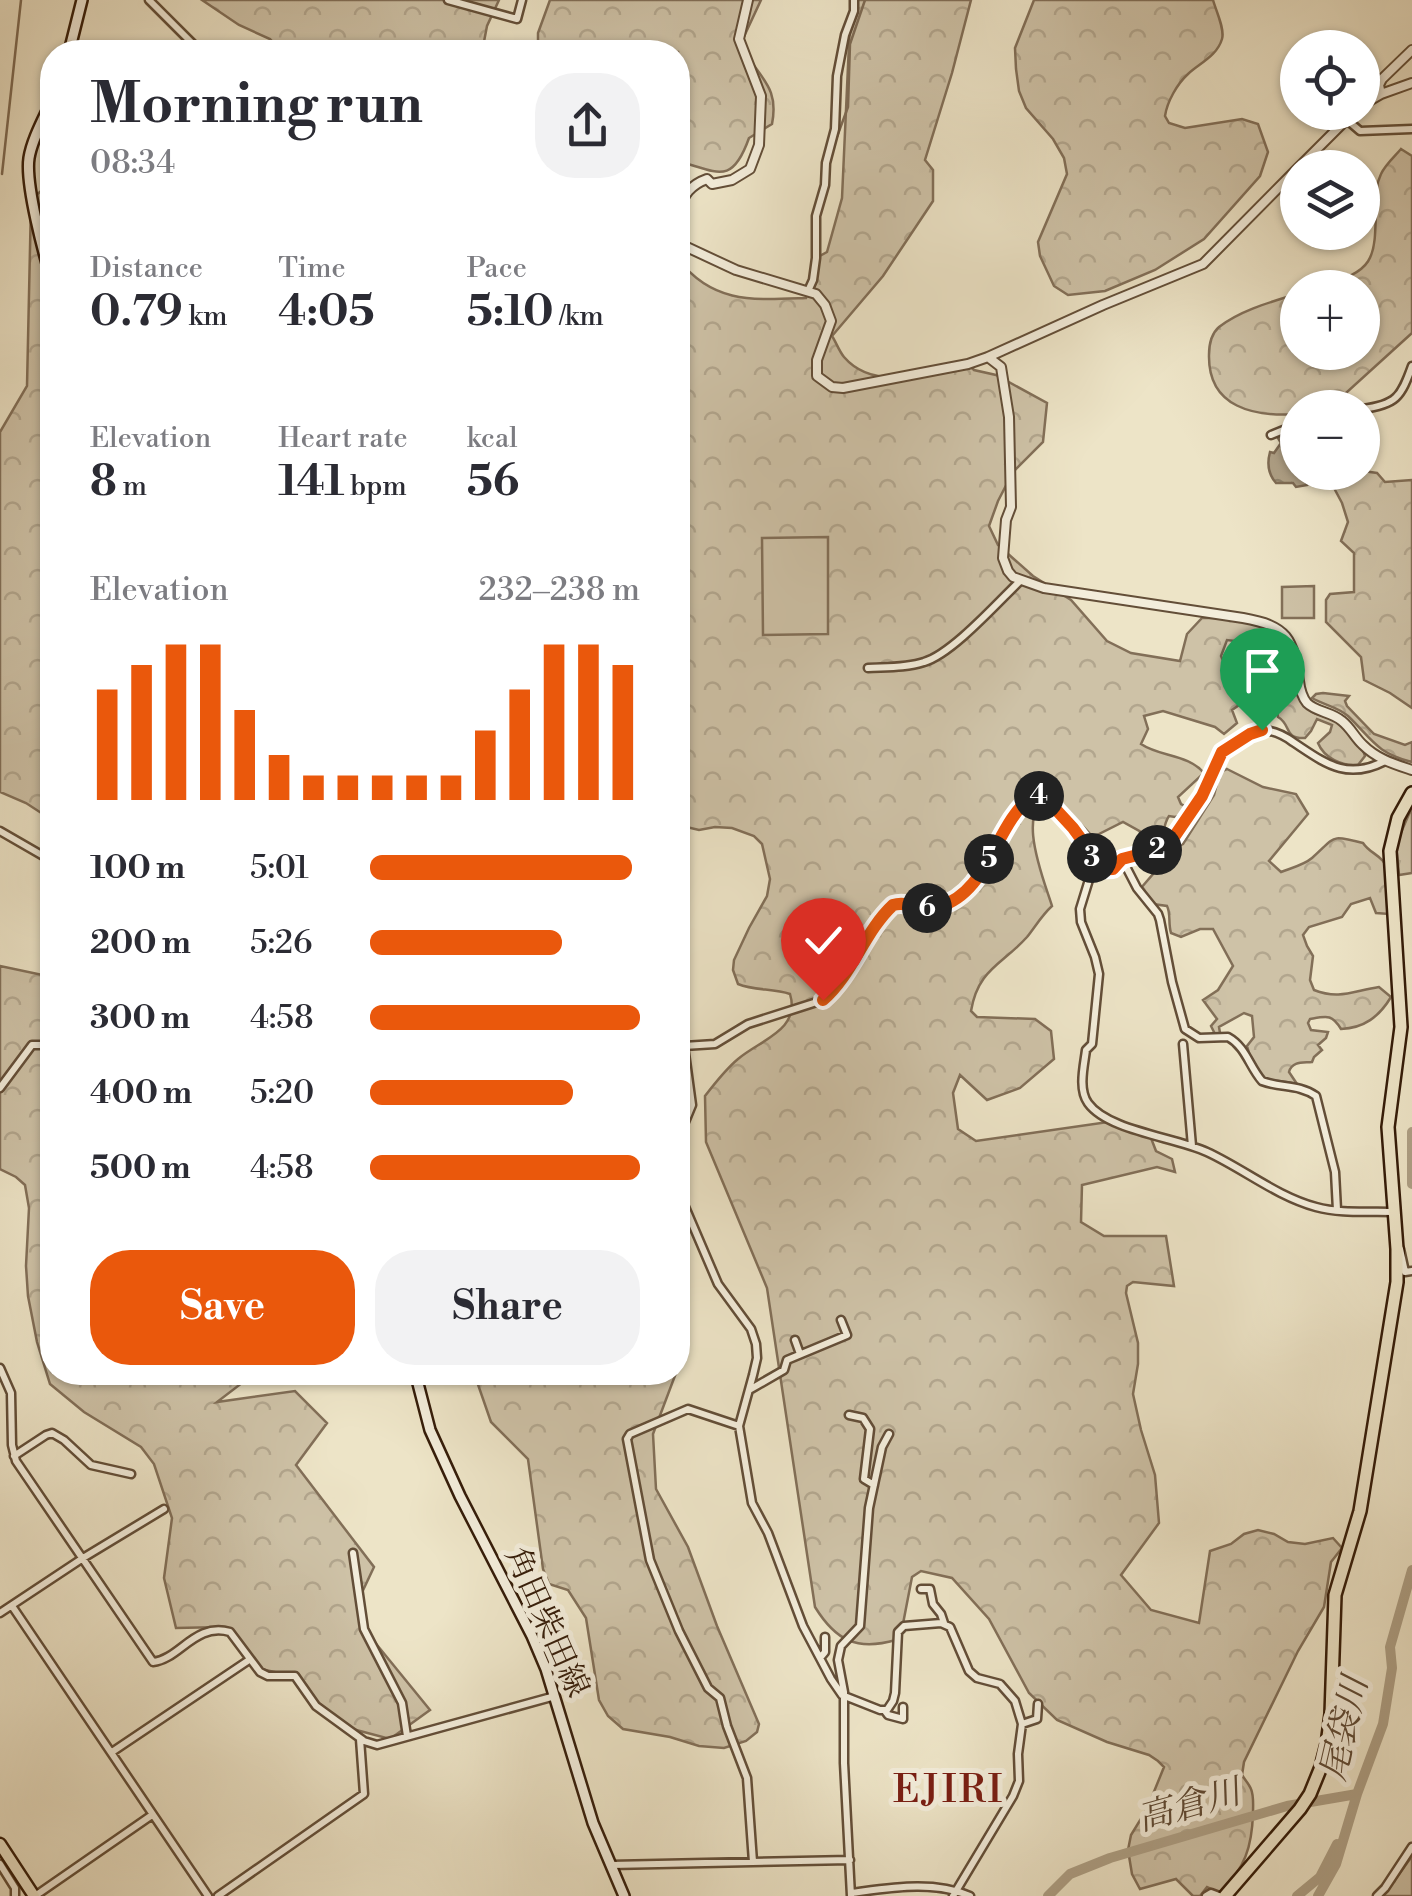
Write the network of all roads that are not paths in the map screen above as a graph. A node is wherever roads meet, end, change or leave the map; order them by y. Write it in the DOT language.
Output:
graph roads {
  1 [pos="82,0"];
  2 [pos="149,0"];
  3 [pos="448,0"];
  4 [pos="522,0"];
  5 [pos="748,0"];
  6 [pos="854,0"];
  7 [pos="72,40"];
  8 [pos="189,40"];
  9 [pos="1412,50"];
  10 [pos="1412,82"];
  11 [pos="1381,94"];
  12 [pos="40,129"];
  13 [pos="1336,130"];
  14 [pos="1359,130"];
  15 [pos="1412,130"];
  16 [pos="1316,150"];
  17 [pos="1280,186"];
  18 [pos="690,189"];
  19 [pos="40,232"];
  20 [pos="690,249"];
  21 [pos="808,291"];
  22 [pos="988,358"];
  23 [pos="1412,366"];
  24 [pos="1380,406"];
  25 [pos="1280,431"];
  26 [pos="1271,435"];
  27 [pos="1022,580"];
  28 [pos="868,668"];
  29 [pos="1384,761"];
  30 [pos="1412,770"];
  31 [pos="1412,793"];
  32 [pos="0,831"];
  33 [pos="40,854"];
  34 [pos="1122,859"];
  35 [pos="1092,870"];
  36 [pos="1183,1044"];
  37 [pos="40,1045"];
  38 [pos="690,1045"];
  39 [pos="0,1088"];
  40 [pos="1192,1146"];
  41 [pos="1337,1210"];
  42 [pos="1393,1212"];
  43 [pos="690,1219"];
  44 [pos="1396,1244"];
  45 [pos="1409,1271"];
  46 [pos="1396,1287"];
  47 [pos="842,1320"];
  48 [pos="795,1340"];
  49 [pos="800,1354"];
  50 [pos="0,1368"];
  51 [pos="418,1385"];
  52 [pos="750,1390"];
  53 [pos="11,1393"];
  54 [pos="0,1400"];
  55 [pos="849,1415"];
  56 [pos="738,1426"];
  57 [pos="889,1434"];
  58 [pos="14,1456"];
  59 [pos="131,1474"];
  60 [pos="874,1485"];
  61 [pos="164,1510"];
  62 [pos="353,1553"];
  63 [pos="83,1558"];
  64 [pos="921,1589"];
  65 [pos="12,1606"];
  66 [pos="0,1613"];
  67 [pos="944,1624"];
  68 [pos="826,1637"];
  69 [pos="820,1658"];
  70 [pos="250,1660"];
  71 [pos="842,1695"];
  72 [pos="555,1696"];
  73 [pos="1038,1704"];
  74 [pos="903,1707"];
  75 [pos="884,1710"];
  76 [pos="1022,1724"];
  77 [pos="408,1736"];
  78 [pos="360,1737"];
  79 [pos="112,1752"];
  80 [pos="152,1815"];
  81 [pos="0,1844"];
  82 [pos="1412,1847"];
  83 [pos="850,1860"];
  84 [pos="753,1862"];
  85 [pos="0,1864"];
  86 [pos="611,1866"];
  87 [pos="955,1893"];
  88 [pos="851,1894"];
  89 [pos="15,1896"];
  90 [pos="34,1896"];
  91 [pos="208,1896"];
  92 [pos="218,1896"];
  93 [pos="624,1896"];
  94 [pos="970,1896"];
  95 [pos="1206,1896"];
  96 [pos="1222,1896"];
  97 [pos="1377,1896"];
  1 -- 7 [label="main road"];
  2 -- 8 [label="street"];
  3 -- 4 [label="street"];
  5 -- 18 [label="street"];
  6 -- 21 [label="street"];
  9 -- 11 [label="street"];
  10 -- 11 [label="street"];
  12 -- 19 [label="main road"];
  13 -- 16 [label="street"];
  14 -- 15 [label="street"];
  17 -- 22 [label="street"];
  20 -- 21 [label="street"];
  21 -- 22 [label="street"];
  22 -- 27 [label="street"];
  23 -- 24 [label="street"];
  25 -- 26 [label="street"];
  27 -- 28 [label="street"];
  27 -- 29 [label="street"];
  29 -- 30 [label="street"];
  29 -- 34 [label="street"];
  31 -- 42 [label="highway"];
  32 -- 33 [label="street"];
  34 -- 35 [label="street"];
  34 -- 41 [label="street"];
  35 -- 38 [label="street"];
  35 -- 40 [label="street"];
  36 -- 40 [label="street"];
  37 -- 39 [label="street"];
  40 -- 41 [label="street"];
  41 -- 42 [label="street"];
  42 -- 44 [label="highway"];
  43 -- 52 [label="street"];
  44 -- 45 [label="street"];
  44 -- 46 [label="highway"];
  45 -- 46 [label="street"];
  46 -- 96 [label="highway"];
  47 -- 49 [label="street"];
  48 -- 49 [label="street"];
  49 -- 52 [label="street"];
  50 -- 53 [label="street"];
  51 -- 72 [label="main road, 角田柴田線"];
  52 -- 56 [label="street"];
  53 -- 54 [label="street"];
  53 -- 58 [label="street"];
  55 -- 60 [label="street"];
  56 -- 69 [label="street"];
  56 -- 84 [label="street"];
  57 -- 60 [label="street"];
  58 -- 59 [label="street"];
  58 -- 63 [label="street"];
  60 -- 71 [label="street"];
  61 -- 63 [label="street"];
  62 -- 77 [label="street"];
  63 -- 65 [label="street"];
  63 -- 70 [label="street"];
  64 -- 67 [label="street"];
  65 -- 66 [label="street"];
  65 -- 79 [label="street"];
  67 -- 75 [label="street"];
  67 -- 76 [label="street"];
  68 -- 69 [label="street"];
  69 -- 71 [label="street"];
  70 -- 78 [label="street"];
  70 -- 79 [label="street"];
  71 -- 75 [label="street"];
  71 -- 83 [label="street"];
  72 -- 77 [label="street"];
  72 -- 86 [label="main road, 角田柴田線"];
  73 -- 76 [label="street"];
  74 -- 75 [label="street"];
  76 -- 87 [label="street"];
  77 -- 78 [label="street"];
  78 -- 92 [label="street"];
  79 -- 80 [label="street"];
  80 -- 90 [label="street"];
  80 -- 91 [label="street"];
  81 -- 90 [label="main road"];
  82 -- 97 [label="street"];
  83 -- 84 [label="street"];
  83 -- 88 [label="street"];
  84 -- 86 [label="street"];
  85 -- 89 [label="street"];
  86 -- 93 [label="main road, 角田柴田線"];
  87 -- 88 [label="street"];
  87 -- 94 [label="street"];
  95 -- 96 [label="street"];
}
